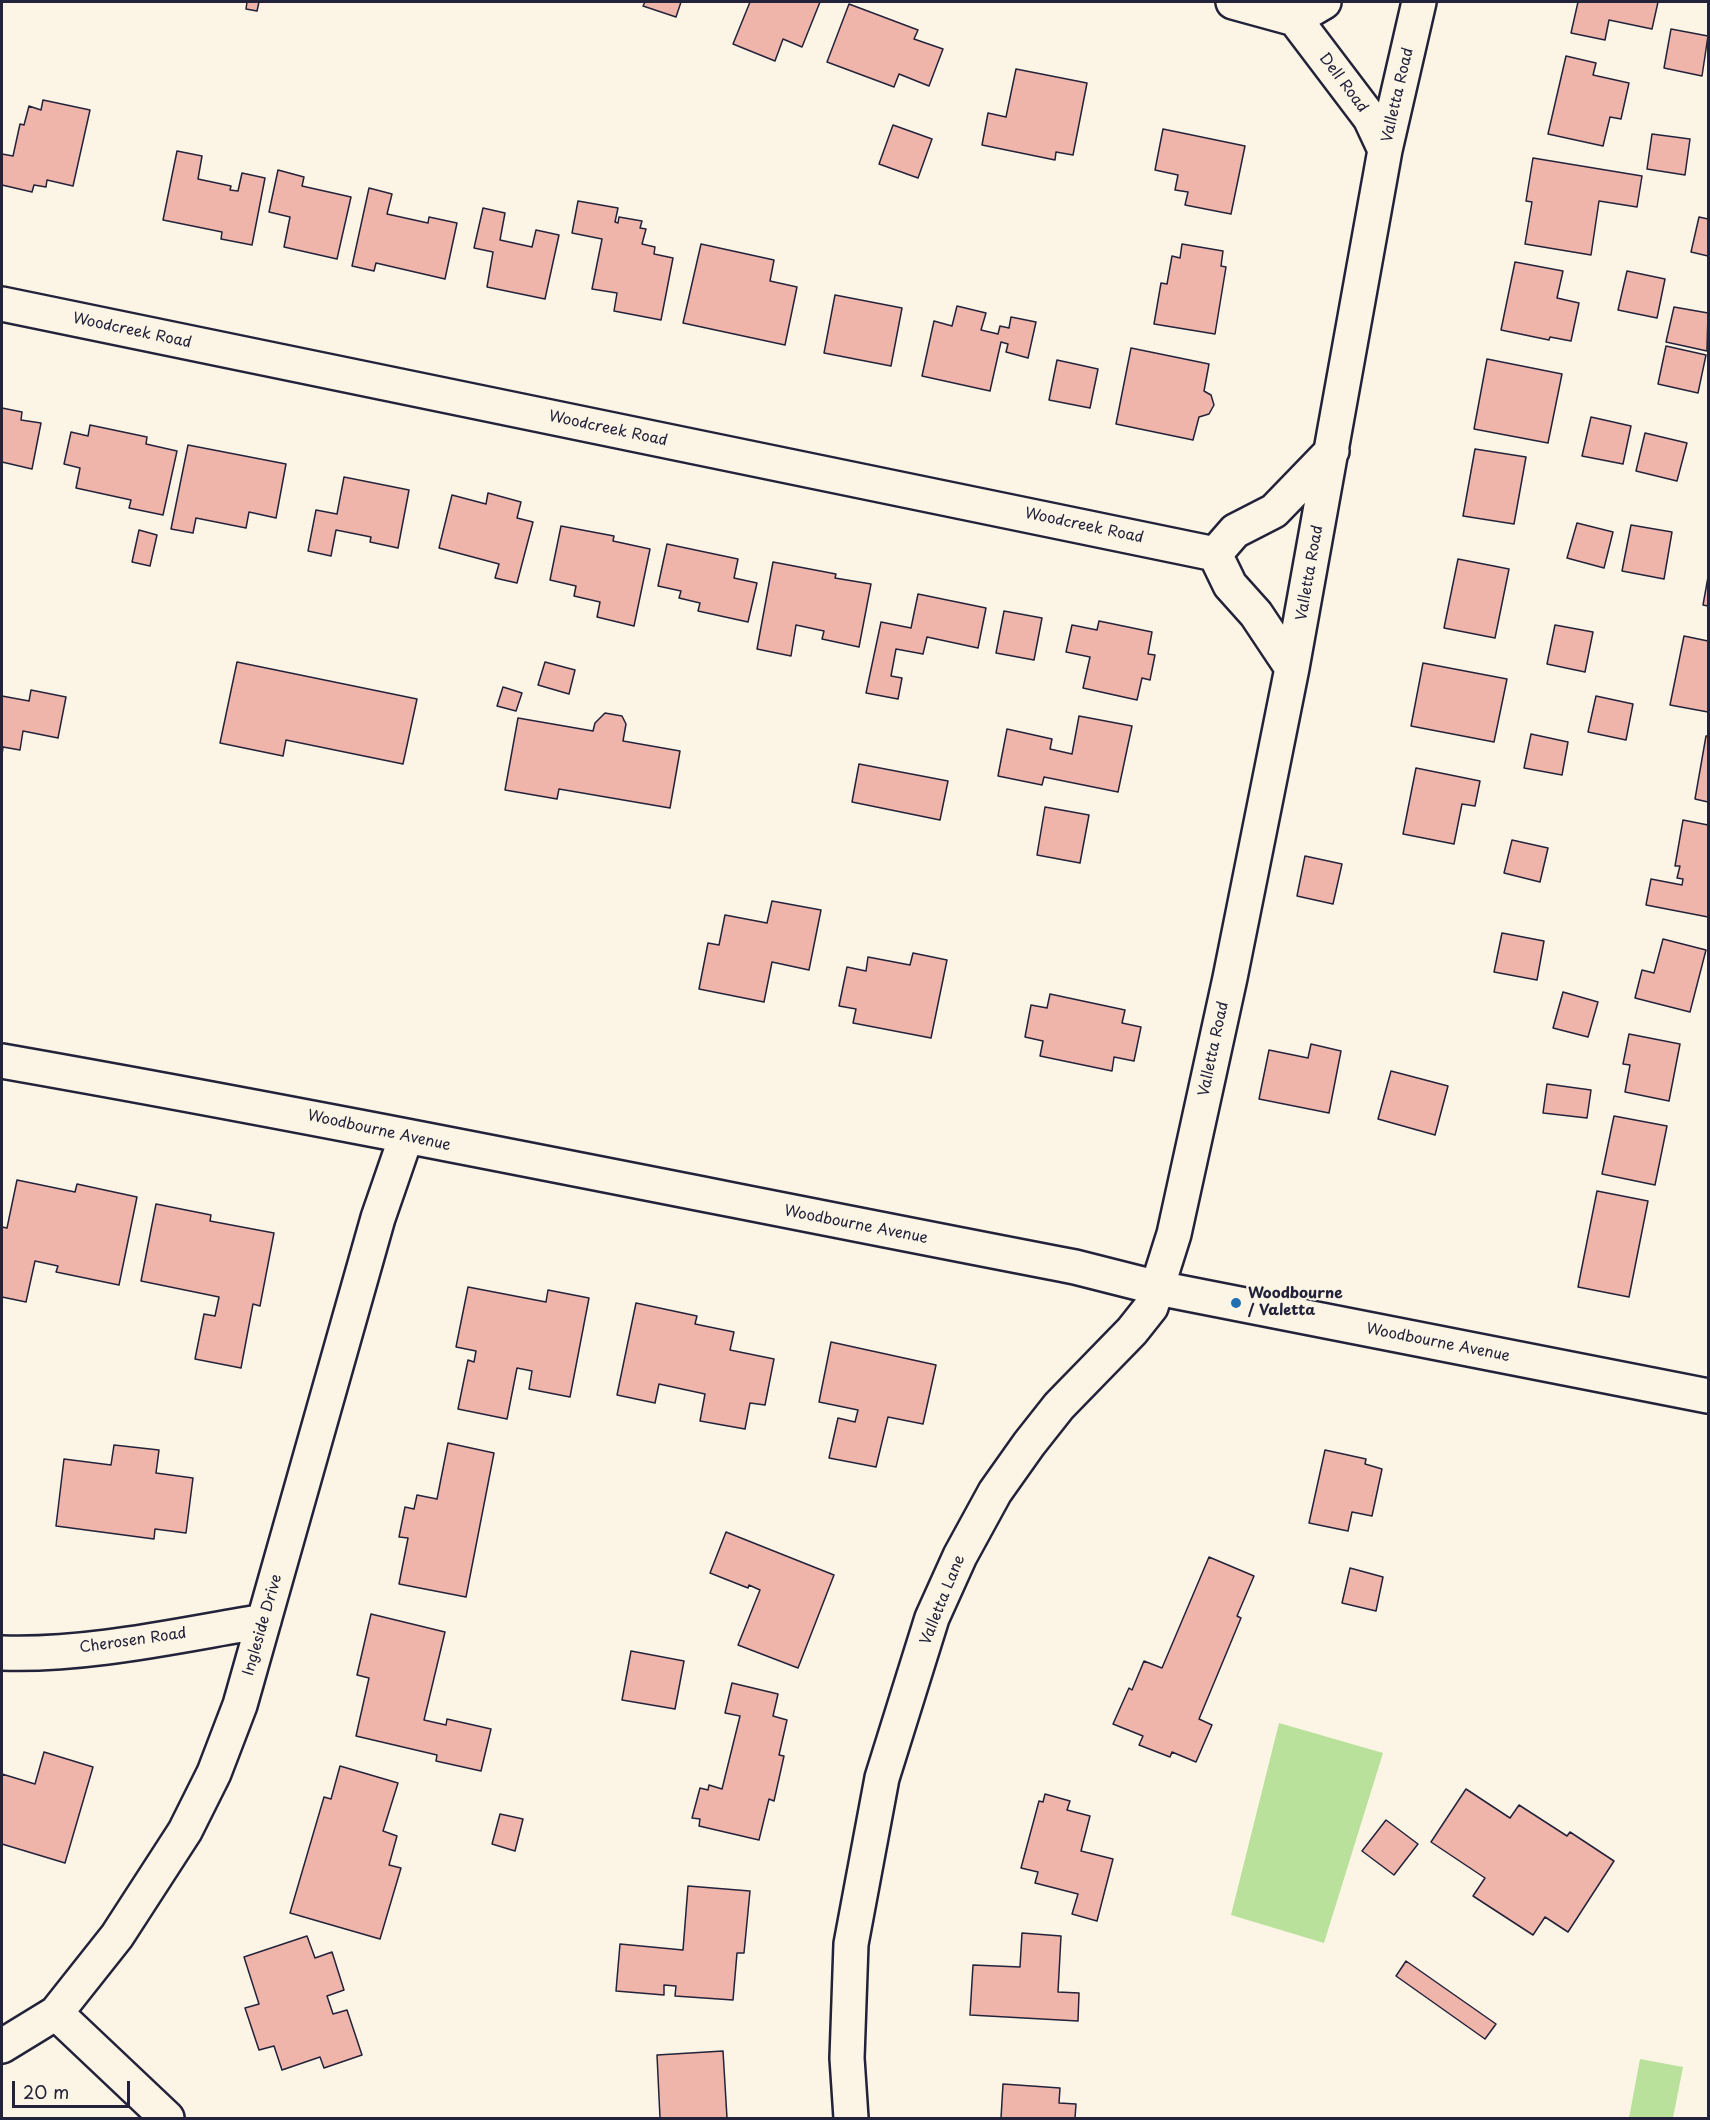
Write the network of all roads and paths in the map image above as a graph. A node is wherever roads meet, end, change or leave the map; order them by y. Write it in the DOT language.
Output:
graph roads {
  1 [pos="1233,2"];
  2 [pos="1324,2"];
  3 [pos="1419,2"];
  4 [pos="1294,19"];
  5 [pos="1385,150"];
  6 [pos="2,304"];
  7 [pos="1332,451"];
  8 [pos="1215,554"];
  9 [pos="1292,668"];
  10 [pos="2,1061"];
  11 [pos="406,1137"];
  12 [pos="1194,1143"];
  13 [pos="1158,1288"];
  14 [pos="1708,1396"];
  15 [pos="264,1621"];
  16 [pos="2,1653"];
  17 [pos="56,2013"];
  18 [pos="2,2046"];
  19 [pos="167,2118"];
  20 [pos="851,2118"];
  1 -- 4 [label="street"];
  2 -- 4 [label="street"];
  3 -- 5 [label="street, Valletta Road"];
  4 -- 5 [label="street, Dell Road"];
  5 -- 7 [label="street, Valletta Road"];
  6 -- 8 [label="street, Woodcreek Road"];
  7 -- 8 [label="street"];
  7 -- 9 [label="street, Valletta Road"];
  8 -- 9 [label="street"];
  9 -- 12 [label="street, Valletta Road"];
  10 -- 11 [label="street, Woodbourne Avenue"];
  11 -- 13 [label="street, Woodbourne Avenue"];
  11 -- 15 [label="street, Ingleside Drive"];
  12 -- 13 [label="street, Valletta Lane"];
  13 -- 14 [label="street, Woodbourne Avenue"];
  13 -- 20 [label="street, Valletta Lane"];
  15 -- 16 [label="street, Cherosen Road"];
  15 -- 17 [label="street, Ingleside Drive"];
  17 -- 18 [label="street, Ingleside Drive"];
  17 -- 19 [label="street"];
}
